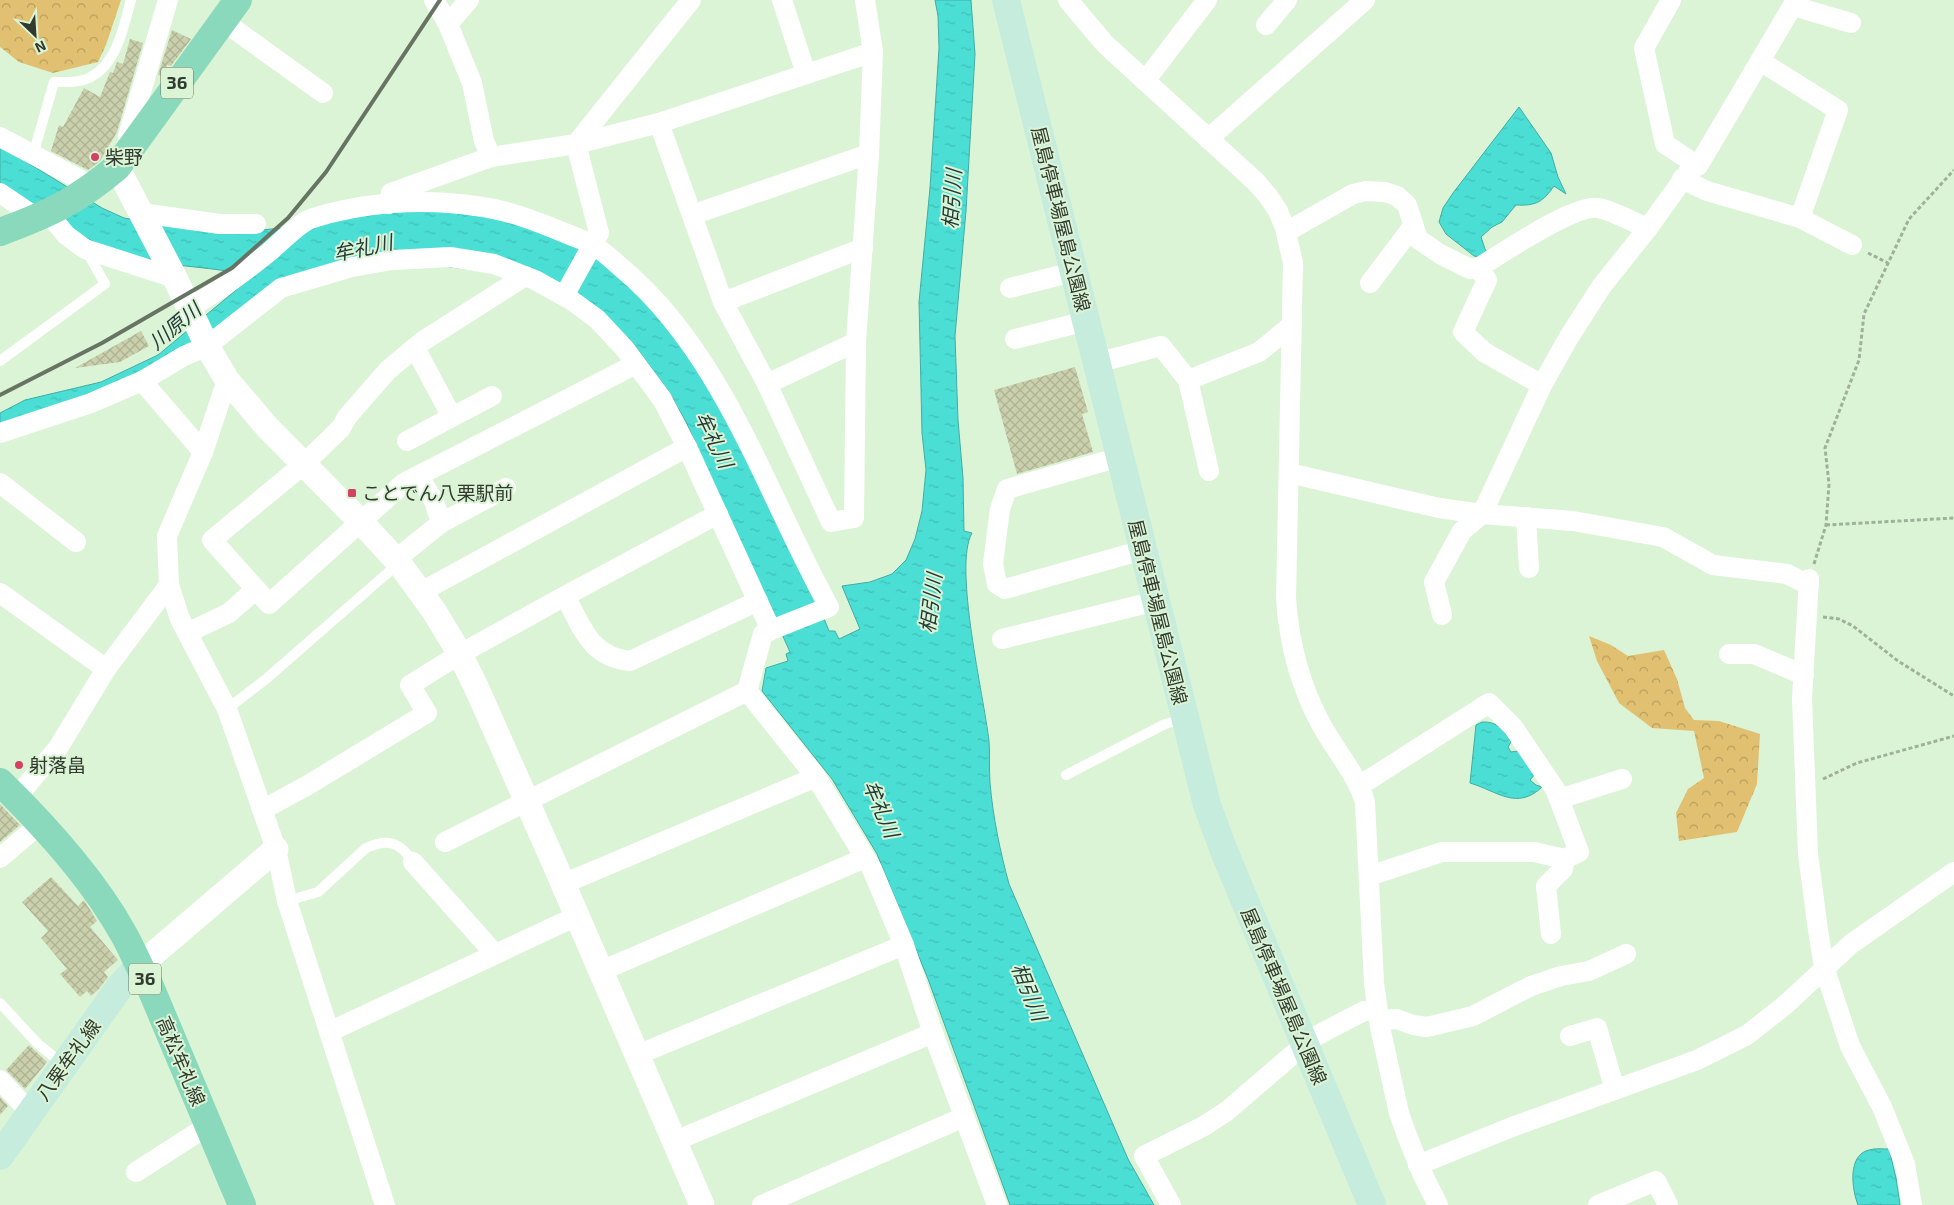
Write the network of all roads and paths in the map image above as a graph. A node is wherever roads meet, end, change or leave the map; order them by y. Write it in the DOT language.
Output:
graph roads {
  1 [pos="131,0"];
  2 [pos="168,0"];
  3 [pos="434,0"];
  4 [pos="469,0"];
  5 [pos="691,0"];
  6 [pos="782,0"];
  7 [pos="865,0"];
  8 [pos="1006,0"];
  9 [pos="1068,0"];
  10 [pos="1206,0"];
  11 [pos="1287,0"];
  12 [pos="1365,0"];
  13 [pos="1671,0"];
  14 [pos="1795,3"];
  15 [pos="230,11"];
  16 [pos="1851,23"];
  17 [pos="448,24"];
  18 [pos="1266,25"];
  19 [pos="873,52"];
  20 [pos="1760,61"];
  21 [pos="806,74"];
  22 [pos="1145,81"];
  23 [pos="323,93"];
  24 [pos="659,123"];
  25 [pos="0,137"];
  26 [pos="1208,139"];
  27 [pos="576,144"];
  28 [pos="869,154"];
  29 [pos="33,155"];
  30 [pos="125,156"];
  31 [pos="491,157"];
  32 [pos="1954,170"];
  33 [pos="1688,171"];
  34 [pos="89,191"];
  35 [pos="0,194"];
  36 [pos="389,204"];
  37 [pos="141,213"];
  38 [pos="47,214"];
  39 [pos="692,215"];
  40 [pos="1800,218"];
  41 [pos="256,224"];
  42 [pos="1413,226"];
  43 [pos="1648,228"];
  44 [pos="0,232"];
  45 [pos="1286,232"];
  46 [pos="594,245"];
  47 [pos="1852,245"];
  48 [pos="863,248"];
  49 [pos="85,249"];
  50 [pos="1478,268"];
  51 [pos="1074,272"];
  52 [pos="525,276"];
  53 [pos="175,278"];
  54 [pos="1370,283"];
  55 [pos="1010,288"];
  56 [pos="564,296"];
  57 [pos="723,302"];
  58 [pos="190,308"];
  59 [pos="1086,321"];
  60 [pos="1292,325"];
  61 [pos="1015,339"];
  62 [pos="205,341"];
  63 [pos="856,342"];
  64 [pos="415,348"];
  65 [pos="0,361"];
  66 [pos="1096,363"];
  67 [pos="636,364"];
  68 [pos="227,380"];
  69 [pos="1188,380"];
  70 [pos="142,381"];
  71 [pos="767,384"];
  72 [pos="1542,385"];
  73 [pos="492,396"];
  74 [pos="452,417"];
  75 [pos="0,433"];
  76 [pos="407,441"];
  77 [pos="687,447"];
  78 [pos="203,452"];
  79 [pos="1120,457"];
  80 [pos="304,464"];
  81 [pos="1208,470"];
  82 [pos="421,474"];
  83 [pos="1289,474"];
  84 [pos="0,483"];
  85 [pos="506,488"];
  86 [pos="718,514"];
  87 [pos="1482,514"];
  88 [pos="1526,517"];
  89 [pos="1954,518"];
  90 [pos="361,522"];
  91 [pos="441,523"];
  92 [pos="1826,525"];
  93 [pos="76,542"];
  94 [pos="1143,550"];
  95 [pos="397,561"];
  96 [pos="1529,568"];
  97 [pos="1809,582"];
  98 [pos="169,585"];
  99 [pos="256,589"];
  100 [pos="421,592"];
  101 [pos="0,593"];
  102 [pos="565,596"];
  103 [pos="758,601"];
  104 [pos="1156,601"];
  105 [pos="1442,615"];
  106 [pos="1808,616"];
  107 [pos="771,630"];
  108 [pos="187,633"];
  109 [pos="1002,639"];
  110 [pos="460,654"];
  111 [pos="1729,654"];
  112 [pos="106,669"];
  113 [pos="1804,675"];
  114 [pos="747,691"];
  115 [pos="1954,696"];
  116 [pos="227,709"];
  117 [pos="1185,719"];
  118 [pos="1954,736"];
  119 [pos="1066,775"];
  120 [pos="816,777"];
  121 [pos="1622,779"];
  122 [pos="1359,786"];
  123 [pos="1806,786"];
  124 [pos="8,790"];
  125 [pos="1559,799"];
  126 [pos="526,802"];
  127 [pos="262,810"];
  128 [pos="40,824"];
  129 [pos="445,842"];
  130 [pos="276,849"];
  131 [pos="0,858"];
  132 [pos="865,858"];
  133 [pos="1566,859"];
  134 [pos="413,862"];
  135 [pos="1954,872"];
  136 [pos="1370,876"];
  137 [pos="563,884"];
  138 [pos="287,901"];
  139 [pos="577,916"];
  140 [pos="1551,934"];
  141 [pos="904,945"];
  142 [pos="495,954"];
  143 [pos="1626,954"];
  144 [pos="138,967"];
  145 [pos="1824,967"];
  146 [pos="601,971"];
  147 [pos="0,1003"];
  148 [pos="1378,1015"];
  149 [pos="329,1032"];
  150 [pos="933,1033"];
  151 [pos="1570,1036"];
  152 [pos="1304,1044"];
  153 [pos="637,1054"];
  154 [pos="65,1065"];
  155 [pos="0,1080"];
  156 [pos="1615,1090"];
  157 [pos="31,1112"];
  158 [pos="964,1118"];
  159 [pos="209,1125"];
  160 [pos="675,1141"];
  161 [pos="0,1156"];
  162 [pos="1418,1165"];
  163 [pos="136,1172"];
  164 [pos="236,1203"];
  165 [pos="385,1205"];
  166 [pos="702,1205"];
  167 [pos="762,1205"];
  168 [pos="997,1205"];
  169 [pos="1171,1205"];
  170 [pos="1372,1205"];
  171 [pos="1438,1205"];
  172 [pos="1598,1205"];
  173 [pos="1668,1205"];
  174 [pos="1912,1205"];
  1 -- 29 [label="lane"];
  2 -- 30 [label="street"];
  3 -- 17 [label="street"];
  4 -- 17 [label="street"];
  5 -- 27 [label="street"];
  6 -- 21 [label="street"];
  7 -- 19 [label="street"];
  8 -- 51 [label="main road, 屋島停車場屋島公園線"];
  9 -- 22 [label="street"];
  10 -- 22 [label="street"];
  11 -- 18 [label="street"];
  12 -- 26 [label="street"];
  13 -- 33 [label="street"];
  14 -- 16 [label="street"];
  14 -- 20 [label="street"];
  15 -- 23 [label="street"];
  15 -- 30 [label="main road, 36"];
  17 -- 31 [label="street"];
  19 -- 21 [label="street"];
  19 -- 28 [label="street"];
  20 -- 33 [label="street"];
  20 -- 40 [label="street"];
  21 -- 24 [label="street"];
  22 -- 26 [label="street"];
  24 -- 27 [label="street"];
  24 -- 39 [label="street"];
  25 -- 29 [label="street"];
  26 -- 45 [label="street"];
  27 -- 31 [label="street"];
  27 -- 46 [label="street"];
  28 -- 39 [label="street"];
  28 -- 48 [label="street"];
  29 -- 34 [label="street"];
  30 -- 34 [label="main road, 36"];
  30 -- 37 [label="street"];
  31 -- 36 [label="street"];
  32 -- 92 [label="path"];
  33 -- 40 [label="street"];
  33 -- 43 [label="street"];
  34 -- 38 [label="main road, 36"];
  35 -- 38 [label="street"];
  36 -- 46 [label="street"];
  36 -- 58 [label="street"];
  37 -- 41 [label="street"];
  37 -- 53 [label="street"];
  38 -- 44 [label="main road, 36"];
  38 -- 49 [label="street"];
  39 -- 57 [label="street"];
  40 -- 47 [label="street"];
  42 -- 45 [label="street"];
  42 -- 50 [label="street"];
  42 -- 54 [label="street"];
  43 -- 50 [label="street"];
  43 -- 72 [label="street"];
  45 -- 60 [label="street"];
  46 -- 56 [label="street"];
  46 -- 107 [label="street"];
  48 -- 57 [label="street"];
  48 -- 63 [label="street"];
  49 -- 53 [label="street"];
  49 -- 65 [label="lane"];
  50 -- 72 [label="street"];
  51 -- 55 [label="street"];
  51 -- 59 [label="main road, 屋島停車場屋島公園線"];
  52 -- 56 [label="street"];
  52 -- 62 [label="street"];
  52 -- 64 [label="street"];
  53 -- 58 [label="street"];
  56 -- 67 [label="street"];
  57 -- 71 [label="street"];
  58 -- 62 [label="street"];
  59 -- 61 [label="street"];
  59 -- 66 [label="main road, 屋島停車場屋島公園線"];
  60 -- 69 [label="street"];
  60 -- 83 [label="street"];
  62 -- 68 [label="street"];
  62 -- 70 [label="street"];
  63 -- 71 [label="street"];
  63 -- 71 [label="street"];
  64 -- 74 [label="street"];
  64 -- 80 [label="street"];
  66 -- 69 [label="street"];
  66 -- 79 [label="main road, 屋島停車場屋島公園線"];
  67 -- 77 [label="street"];
  67 -- 82 [label="street"];
  68 -- 78 [label="street"];
  68 -- 80 [label="street"];
  69 -- 81 [label="street"];
  70 -- 75 [label="street"];
  70 -- 78 [label="street"];
  72 -- 87 [label="street"];
  73 -- 74 [label="street"];
  74 -- 76 [label="street"];
  77 -- 86 [label="street"];
  77 -- 100 [label="street"];
  78 -- 98 [label="street"];
  79 -- 94 [label="main road, 屋島停車場屋島公園線"];
  79 -- 94 [label="street"];
  80 -- 90 [label="street"];
  80 -- 99 [label="street"];
  82 -- 90 [label="street"];
  82 -- 91 [label="street"];
  83 -- 87 [label="street"];
  83 -- 122 [label="street"];
  84 -- 93 [label="street"];
  85 -- 91 [label="street"];
  86 -- 102 [label="street"];
  86 -- 103 [label="street"];
  87 -- 88 [label="street"];
  87 -- 105 [label="street"];
  88 -- 96 [label="street"];
  88 -- 97 [label="street"];
  89 -- 92 [label="path"];
  90 -- 95 [label="street"];
  90 -- 99 [label="street"];
  91 -- 95 [label="street"];
  92 -- 97 [label="path"];
  94 -- 104 [label="main road, 屋島停車場屋島公園線"];
  95 -- 100 [label="street"];
  95 -- 116 [label="lane"];
  97 -- 106 [label="street"];
  98 -- 108 [label="street"];
  98 -- 112 [label="street"];
  99 -- 108 [label="street"];
  100 -- 110 [label="street"];
  101 -- 112 [label="street"];
  102 -- 103 [label="street"];
  102 -- 110 [label="street"];
  103 -- 107 [label="street"];
  104 -- 109 [label="street"];
  104 -- 117 [label="main road, 屋島停車場屋島公園線"];
  106 -- 113 [label="street"];
  106 -- 115 [label="path"];
  107 -- 114 [label="street"];
  108 -- 116 [label="street"];
  110 -- 126 [label="street"];
  110 -- 127 [label="street"];
  111 -- 113 [label="street"];
  112 -- 124 [label="street"];
  113 -- 123 [label="street"];
  114 -- 120 [label="street"];
  114 -- 126 [label="street"];
  116 -- 127 [label="street"];
  117 -- 119 [label="lane"];
  117 -- 152 [label="main road, 屋島停車場屋島公園線"];
  118 -- 123 [label="path"];
  120 -- 132 [label="street"];
  120 -- 137 [label="street"];
  121 -- 125 [label="street"];
  122 -- 125 [label="street"];
  122 -- 136 [label="street"];
  123 -- 145 [label="street"];
  124 -- 128 [label="main road, 高松牟礼線 / 36"];
  125 -- 133 [label="street"];
  126 -- 129 [label="street"];
  126 -- 137 [label="street"];
  127 -- 130 [label="street"];
  128 -- 131 [label="street"];
  128 -- 144 [label="main road, 高松牟礼線 / 36"];
  130 -- 138 [label="street"];
  130 -- 144 [label="street"];
  132 -- 141 [label="street"];
  132 -- 146 [label="street"];
  133 -- 136 [label="street"];
  133 -- 140 [label="street"];
  134 -- 138 [label="lane"];
  134 -- 142 [label="street"];
  135 -- 145 [label="street"];
  136 -- 148 [label="street"];
  137 -- 139 [label="street"];
  138 -- 149 [label="street"];
  139 -- 142 [label="street"];
  139 -- 146 [label="street"];
  141 -- 150 [label="street"];
  141 -- 153 [label="street"];
  142 -- 149 [label="street"];
  143 -- 148 [label="street"];
  144 -- 154 [label="main road, 八栗牟礼線"];
  144 -- 159 [label="main road, 高松牟礼線 / 36"];
  145 -- 156 [label="street"];
  145 -- 174 [label="street"];
  146 -- 153 [label="street"];
  147 -- 154 [label="lane"];
  148 -- 152 [label="street"];
  148 -- 162 [label="street"];
  149 -- 165 [label="street"];
  150 -- 158 [label="street"];
  150 -- 160 [label="street"];
  151 -- 156 [label="street"];
  152 -- 169 [label="street"];
  152 -- 170 [label="main road, 屋島停車場屋島公園線"];
  153 -- 160 [label="street"];
  154 -- 157 [label="main road, 八栗牟礼線"];
  155 -- 157 [label="street"];
  156 -- 162 [label="street"];
  157 -- 161 [label="main road, 八栗牟礼線"];
  158 -- 167 [label="street"];
  158 -- 168 [label="street"];
  159 -- 163 [label="street"];
  159 -- 164 [label="main road, 高松牟礼線 / 36"];
  160 -- 166 [label="street"];
  162 -- 171 [label="street"];
  172 -- 173 [label="street"];
}
